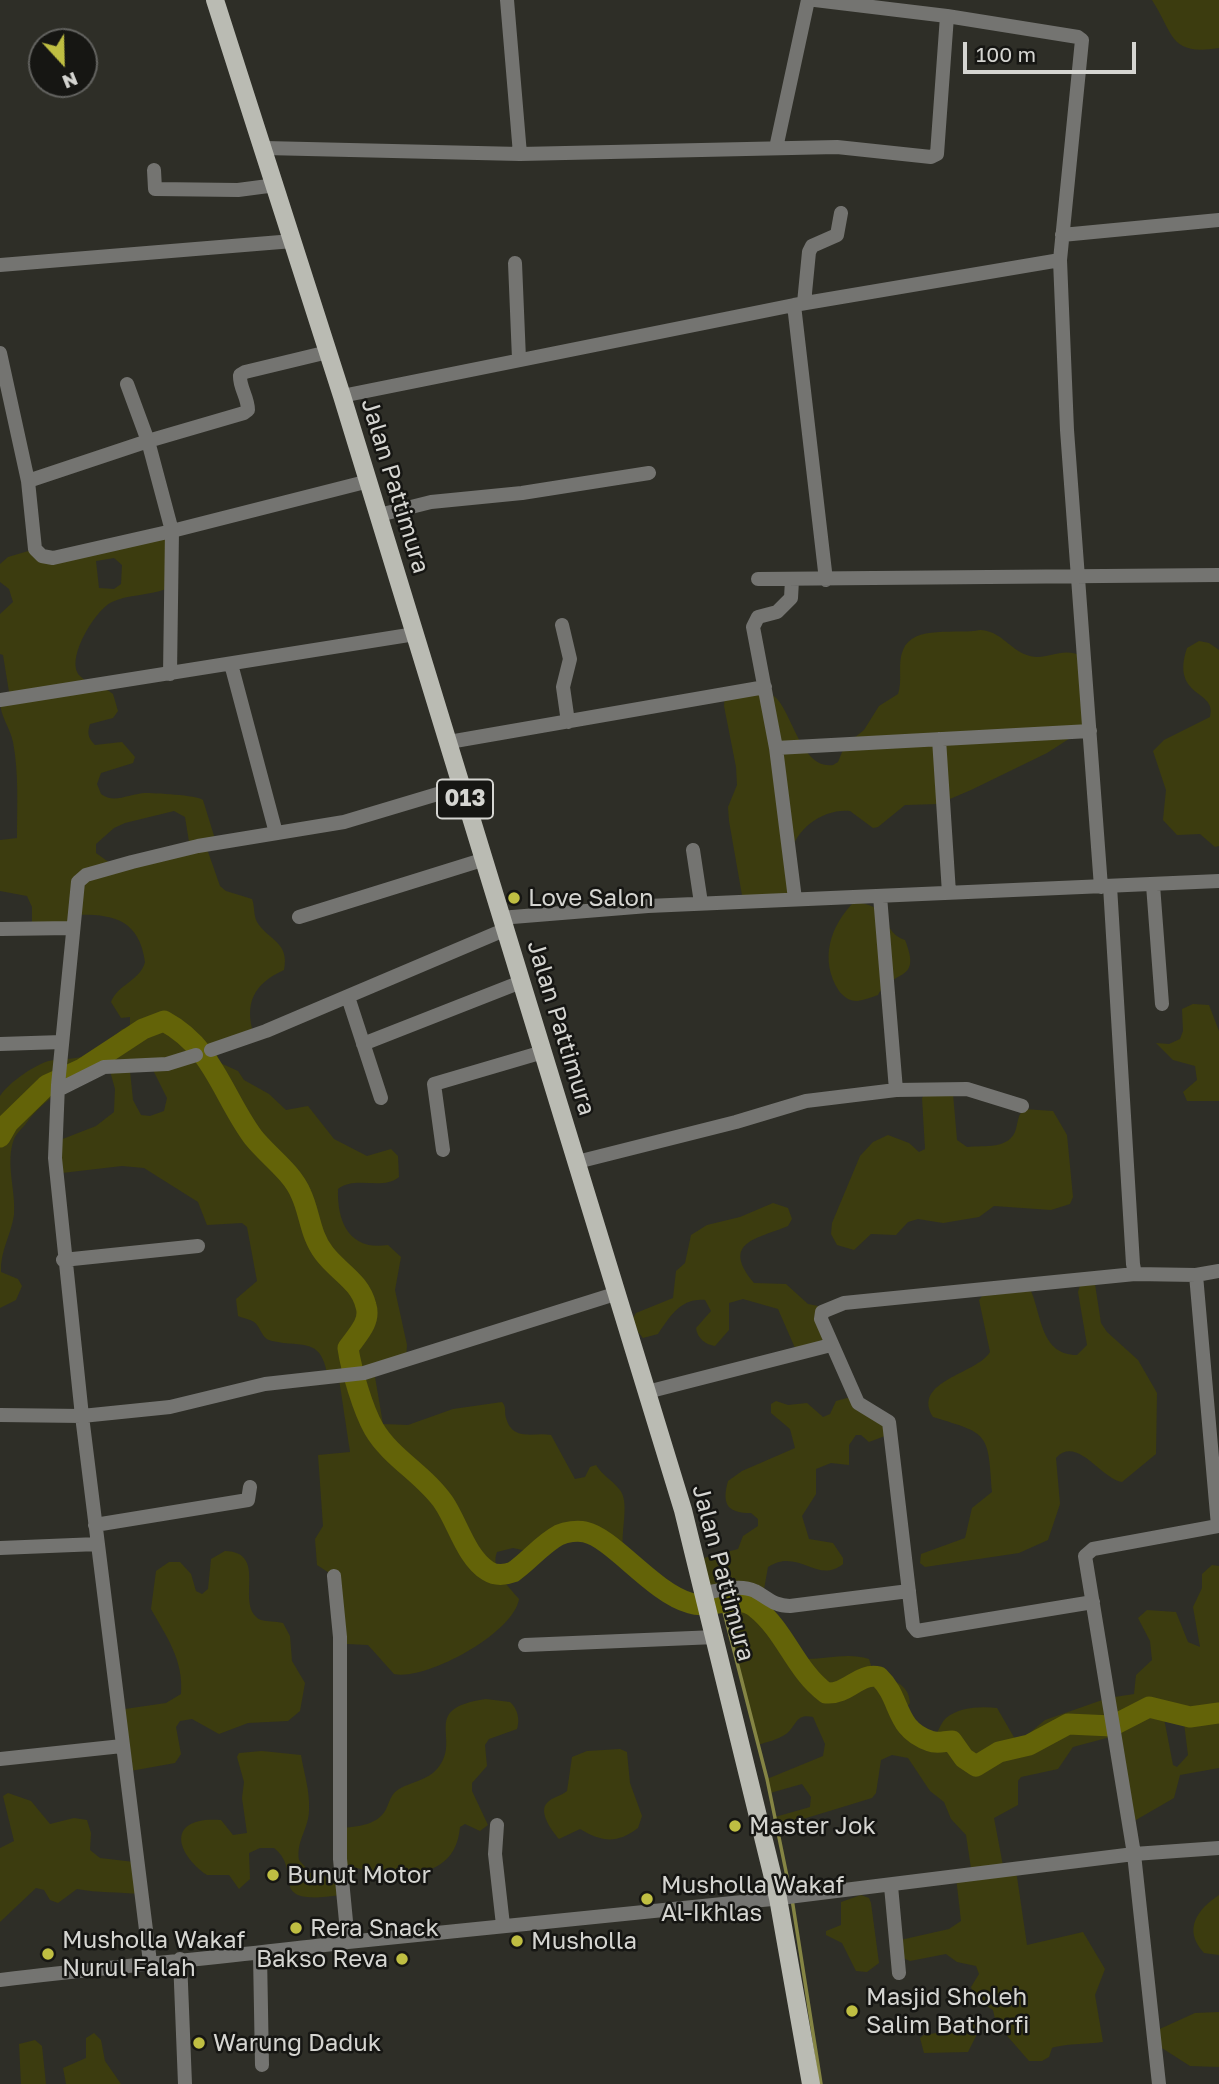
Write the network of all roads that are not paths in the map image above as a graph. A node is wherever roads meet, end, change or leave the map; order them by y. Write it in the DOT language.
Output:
graph roads {
  1 [pos="215,0"];
  2 [pos="508,0"];
  3 [pos="808,0"];
  4 [pos="815,0"];
  5 [pos="947,16"];
  6 [pos="264,148"];
  7 [pos="776,148"];
  8 [pos="520,154"];
  9 [pos="154,170"];
  10 [pos="276,185"];
  11 [pos="841,213"];
  12 [pos="1219,220"];
  13 [pos="1062,235"];
  14 [pos="293,241"];
  15 [pos="1060,260"];
  16 [pos="515,263"];
  17 [pos="0,265"];
  18 [pos="799,304"];
  19 [pos="328,352"];
  20 [pos="0,353"];
  21 [pos="519,359"];
  22 [pos="127,384"];
  23 [pos="342,396"];
  24 [pos="148,442"];
  25 [pos="649,473"];
  26 [pos="28,481"];
  27 [pos="369,481"];
  28 [pos="379,515"];
  29 [pos="172,531"];
  30 [pos="1219,575"];
  31 [pos="1078,578"];
  32 [pos="758,579"];
  33 [pos="792,580"];
  34 [pos="826,580"];
  35 [pos="562,625"];
  36 [pos="415,634"];
  37 [pos="231,664"];
  38 [pos="170,674"];
  39 [pos="765,687"];
  40 [pos="0,700"];
  41 [pos="568,722"];
  42 [pos="1090,731"];
  43 [pos="939,739"];
  44 [pos="449,742"];
  45 [pos="776,748"];
  46 [pos="461,787"];
  47 [pos="276,833"];
  48 [pos="693,850"];
  49 [pos="482,860"];
  50 [pos="1219,881"];
  51 [pos="1153,885"];
  52 [pos="1105,886"];
  53 [pos="949,893"];
  54 [pos="880,896"];
  55 [pos="795,899"];
  56 [pos="701,903"];
  57 [pos="299,917"];
  58 [pos="502,924"];
  59 [pos="72,928"];
  60 [pos="1,929"];
  61 [pos="521,982"];
  62 [pos="348,997"];
  63 [pos="1162,1004"];
  64 [pos="62,1042"];
  65 [pos="0,1044"];
  66 [pos="363,1044"];
  67 [pos="211,1049"];
  68 [pos="543,1052"];
  69 [pos="196,1055"];
  70 [pos="58,1088"];
  71 [pos="896,1090"];
  72 [pos="381,1098"];
  73 [pos="1022,1106"];
  74 [pos="443,1150"];
  75 [pos="577,1162"];
  76 [pos="198,1246"];
  77 [pos="63,1260"];
  78 [pos="1219,1271"];
  79 [pos="1135,1274"];
  80 [pos="1196,1275"];
  81 [pos="618,1293"];
  82 [pos="831,1345"];
  83 [pos="647,1392"];
  84 [pos="0,1415"];
  85 [pos="82,1416"];
  86 [pos="250,1487"];
  87 [pos="95,1525"];
  88 [pos="98,1544"];
  89 [pos="0,1549"];
  90 [pos="334,1576"];
  91 [pos="909,1591"];
  92 [pos="1093,1602"];
  93 [pos="707,1603"];
  94 [pos="716,1637"];
  95 [pos="525,1645"];
  96 [pos="122,1746"];
  97 [pos="0,1759"];
  98 [pos="497,1825"];
  99 [pos="1219,1848"];
  100 [pos="1134,1854"];
  101 [pos="891,1886"];
  102 [pos="781,1897"];
  103 [pos="503,1925"];
  104 [pos="348,1942"];
  105 [pos="260,1954"];
  106 [pos="180,1959"];
  107 [pos="150,1962"];
  108 [pos="899,1973"];
  109 [pos="0,1980"];
  110 [pos="262,2065"];
  111 [pos="185,2084"];
  112 [pos="811,2084"];
  113 [pos="1159,2084"];
  1 -- 6 [label="main road, Jalan Pattimura / 013"];
  2 -- 8 [label="street"];
  3 -- 7 [label="street"];
  4 -- 5 [label="street"];
  5 -- 7 [label="street"];
  5 -- 13 [label="street"];
  6 -- 8 [label="street"];
  6 -- 10 [label="main road, Jalan Pattimura / 013"];
  7 -- 8 [label="street"];
  9 -- 10 [label="street"];
  10 -- 14 [label="main road, Jalan Pattimura / 013"];
  11 -- 18 [label="street"];
  12 -- 13 [label="street"];
  13 -- 15 [label="street"];
  14 -- 17 [label="street"];
  14 -- 19 [label="main road, Jalan Pattimura / 013"];
  15 -- 18 [label="street"];
  15 -- 31 [label="street"];
  16 -- 21 [label="street"];
  18 -- 21 [label="street"];
  18 -- 34 [label="street"];
  19 -- 23 [label="main road, Jalan Pattimura / 013"];
  19 -- 24 [label="street"];
  20 -- 26 [label="street"];
  21 -- 23 [label="street"];
  22 -- 24 [label="street"];
  23 -- 27 [label="main road, Jalan Pattimura / 013"];
  24 -- 26 [label="street"];
  24 -- 29 [label="street"];
  25 -- 28 [label="street"];
  26 -- 29 [label="street"];
  27 -- 28 [label="main road, Jalan Pattimura / 013"];
  27 -- 29 [label="street"];
  28 -- 36 [label="main road, Jalan Pattimura / 013"];
  29 -- 38 [label="street"];
  30 -- 31 [label="street"];
  31 -- 34 [label="street"];
  31 -- 42 [label="street"];
  32 -- 33 [label="street"];
  33 -- 34 [label="street"];
  33 -- 39 [label="street"];
  35 -- 41 [label="street"];
  36 -- 37 [label="street"];
  36 -- 44 [label="main road, Jalan Pattimura / 013"];
  37 -- 38 [label="street"];
  37 -- 47 [label="street"];
  38 -- 40 [label="street"];
  39 -- 41 [label="street"];
  39 -- 45 [label="street"];
  41 -- 44 [label="street"];
  42 -- 43 [label="street"];
  42 -- 52 [label="street"];
  43 -- 45 [label="street"];
  43 -- 53 [label="street"];
  44 -- 46 [label="main road, Jalan Pattimura / 013"];
  45 -- 55 [label="street"];
  46 -- 47 [label="street"];
  46 -- 49 [label="main road, Jalan Pattimura / 013"];
  47 -- 59 [label="street"];
  48 -- 56 [label="street"];
  49 -- 57 [label="street"];
  49 -- 58 [label="main road, Jalan Pattimura / 013"];
  50 -- 51 [label="street"];
  51 -- 52 [label="street"];
  51 -- 63 [label="street"];
  52 -- 53 [label="street"];
  52 -- 79 [label="street"];
  53 -- 54 [label="street"];
  54 -- 55 [label="street"];
  54 -- 71 [label="street"];
  55 -- 56 [label="street"];
  56 -- 58 [label="street"];
  58 -- 61 [label="main road, Jalan Pattimura / 013"];
  58 -- 62 [label="street"];
  59 -- 60 [label="street"];
  59 -- 64 [label="street"];
  61 -- 66 [label="street"];
  61 -- 68 [label="main road, Jalan Pattimura / 013"];
  62 -- 66 [label="street"];
  62 -- 67 [label="street"];
  64 -- 65 [label="street"];
  64 -- 70 [label="street"];
  66 -- 72 [label="street"];
  68 -- 74 [label="street"];
  68 -- 75 [label="main road, Jalan Pattimura / 013"];
  69 -- 70 [label="street"];
  70 -- 77 [label="street"];
  71 -- 73 [label="street"];
  71 -- 75 [label="street"];
  75 -- 81 [label="main road, Jalan Pattimura / 013"];
  76 -- 77 [label="street"];
  77 -- 85 [label="street"];
  78 -- 80 [label="street"];
  79 -- 80 [label="street"];
  79 -- 82 [label="street"];
  80 -- 92 [label="street"];
  81 -- 83 [label="main road, Jalan Pattimura / 013"];
  81 -- 85 [label="street"];
  82 -- 83 [label="street"];
  82 -- 91 [label="street"];
  83 -- 93 [label="main road, Jalan Pattimura / 013"];
  84 -- 85 [label="street"];
  85 -- 87 [label="street"];
  86 -- 87 [label="street"];
  87 -- 88 [label="street"];
  88 -- 89 [label="street"];
  88 -- 96 [label="street"];
  90 -- 104 [label="street"];
  91 -- 92 [label="street"];
  91 -- 93 [label="street"];
  92 -- 100 [label="street"];
  93 -- 94 [label="main road, Jalan Pattimura / 013"];
  94 -- 95 [label="street"];
  94 -- 102 [label="main road, Jalan Pattimura / 013"];
  96 -- 97 [label="street"];
  96 -- 107 [label="street"];
  98 -- 103 [label="street"];
  99 -- 100 [label="street"];
  100 -- 101 [label="street"];
  100 -- 113 [label="street"];
  101 -- 102 [label="street"];
  101 -- 108 [label="street"];
  102 -- 103 [label="street"];
  102 -- 112 [label="main road, Jalan Pattimura / 013"];
  103 -- 104 [label="street"];
  104 -- 105 [label="street"];
  105 -- 106 [label="street"];
  105 -- 110 [label="street"];
  106 -- 107 [label="street"];
  106 -- 111 [label="street"];
  107 -- 109 [label="street"];
}
